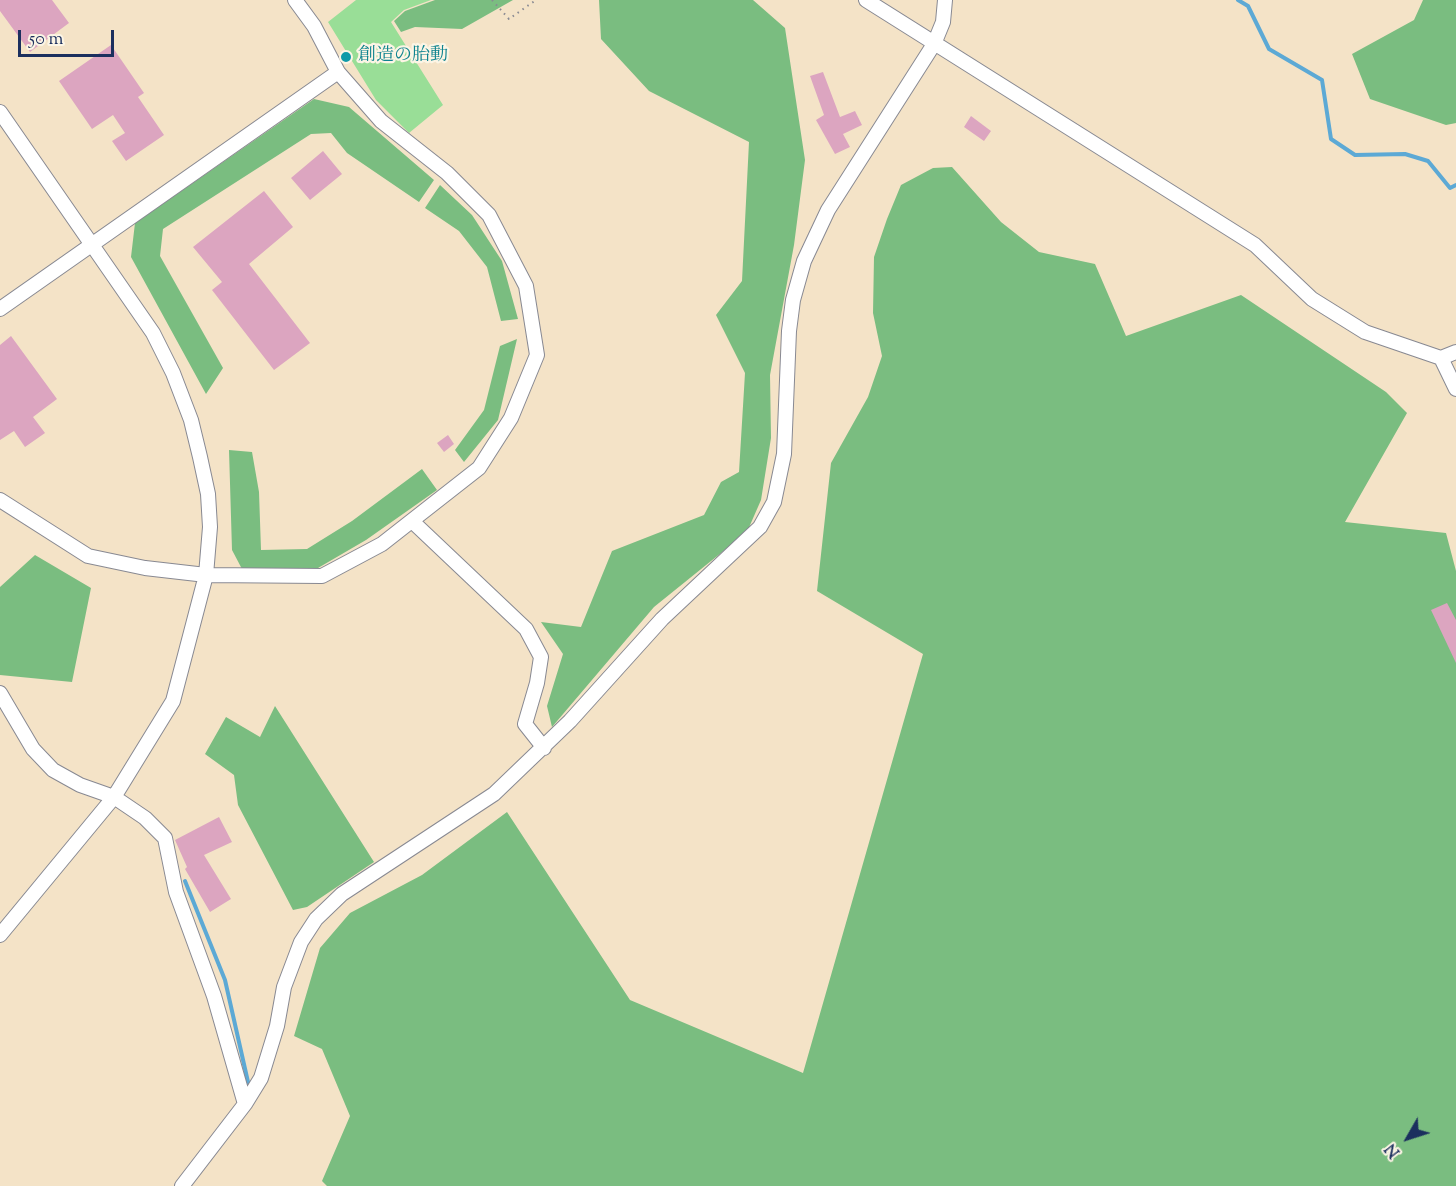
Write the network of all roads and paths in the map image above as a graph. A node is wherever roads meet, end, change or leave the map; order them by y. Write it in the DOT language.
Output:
graph roads {
  1 [pos="295,0"];
  2 [pos="492,0"];
  3 [pos="536,0"];
  4 [pos="866,0"];
  5 [pos="945,0"];
  6 [pos="934,44"];
  7 [pos="338,72"];
  8 [pos="0,112"];
  9 [pos="92,244"];
  10 [pos="0,309"];
  11 [pos="1456,352"];
  12 [pos="1441,358"];
  13 [pos="1456,389"];
  14 [pos="0,500"];
  15 [pos="413,522"];
  16 [pos="206,574"];
  17 [pos="0,693"];
  18 [pos="544,747"];
  19 [pos="114,797"];
  20 [pos="0,935"];
  21 [pos="245,1104"];
  22 [pos="182,1186"];
  1 -- 7 [label="street"];
  2 -- 3 [label="path"];
  4 -- 6 [label="street"];
  5 -- 6 [label="street"];
  6 -- 12 [label="street"];
  6 -- 18 [label="street"];
  7 -- 9 [label="street"];
  7 -- 15 [label="street"];
  8 -- 9 [label="street"];
  9 -- 10 [label="street"];
  9 -- 16 [label="street"];
  11 -- 12 [label="street"];
  12 -- 13 [label="street"];
  14 -- 16 [label="street"];
  15 -- 16 [label="street"];
  15 -- 18 [label="street"];
  16 -- 19 [label="street"];
  17 -- 19 [label="street"];
  18 -- 21 [label="street"];
  19 -- 20 [label="street"];
  19 -- 21 [label="street"];
  21 -- 22 [label="street"];
}
